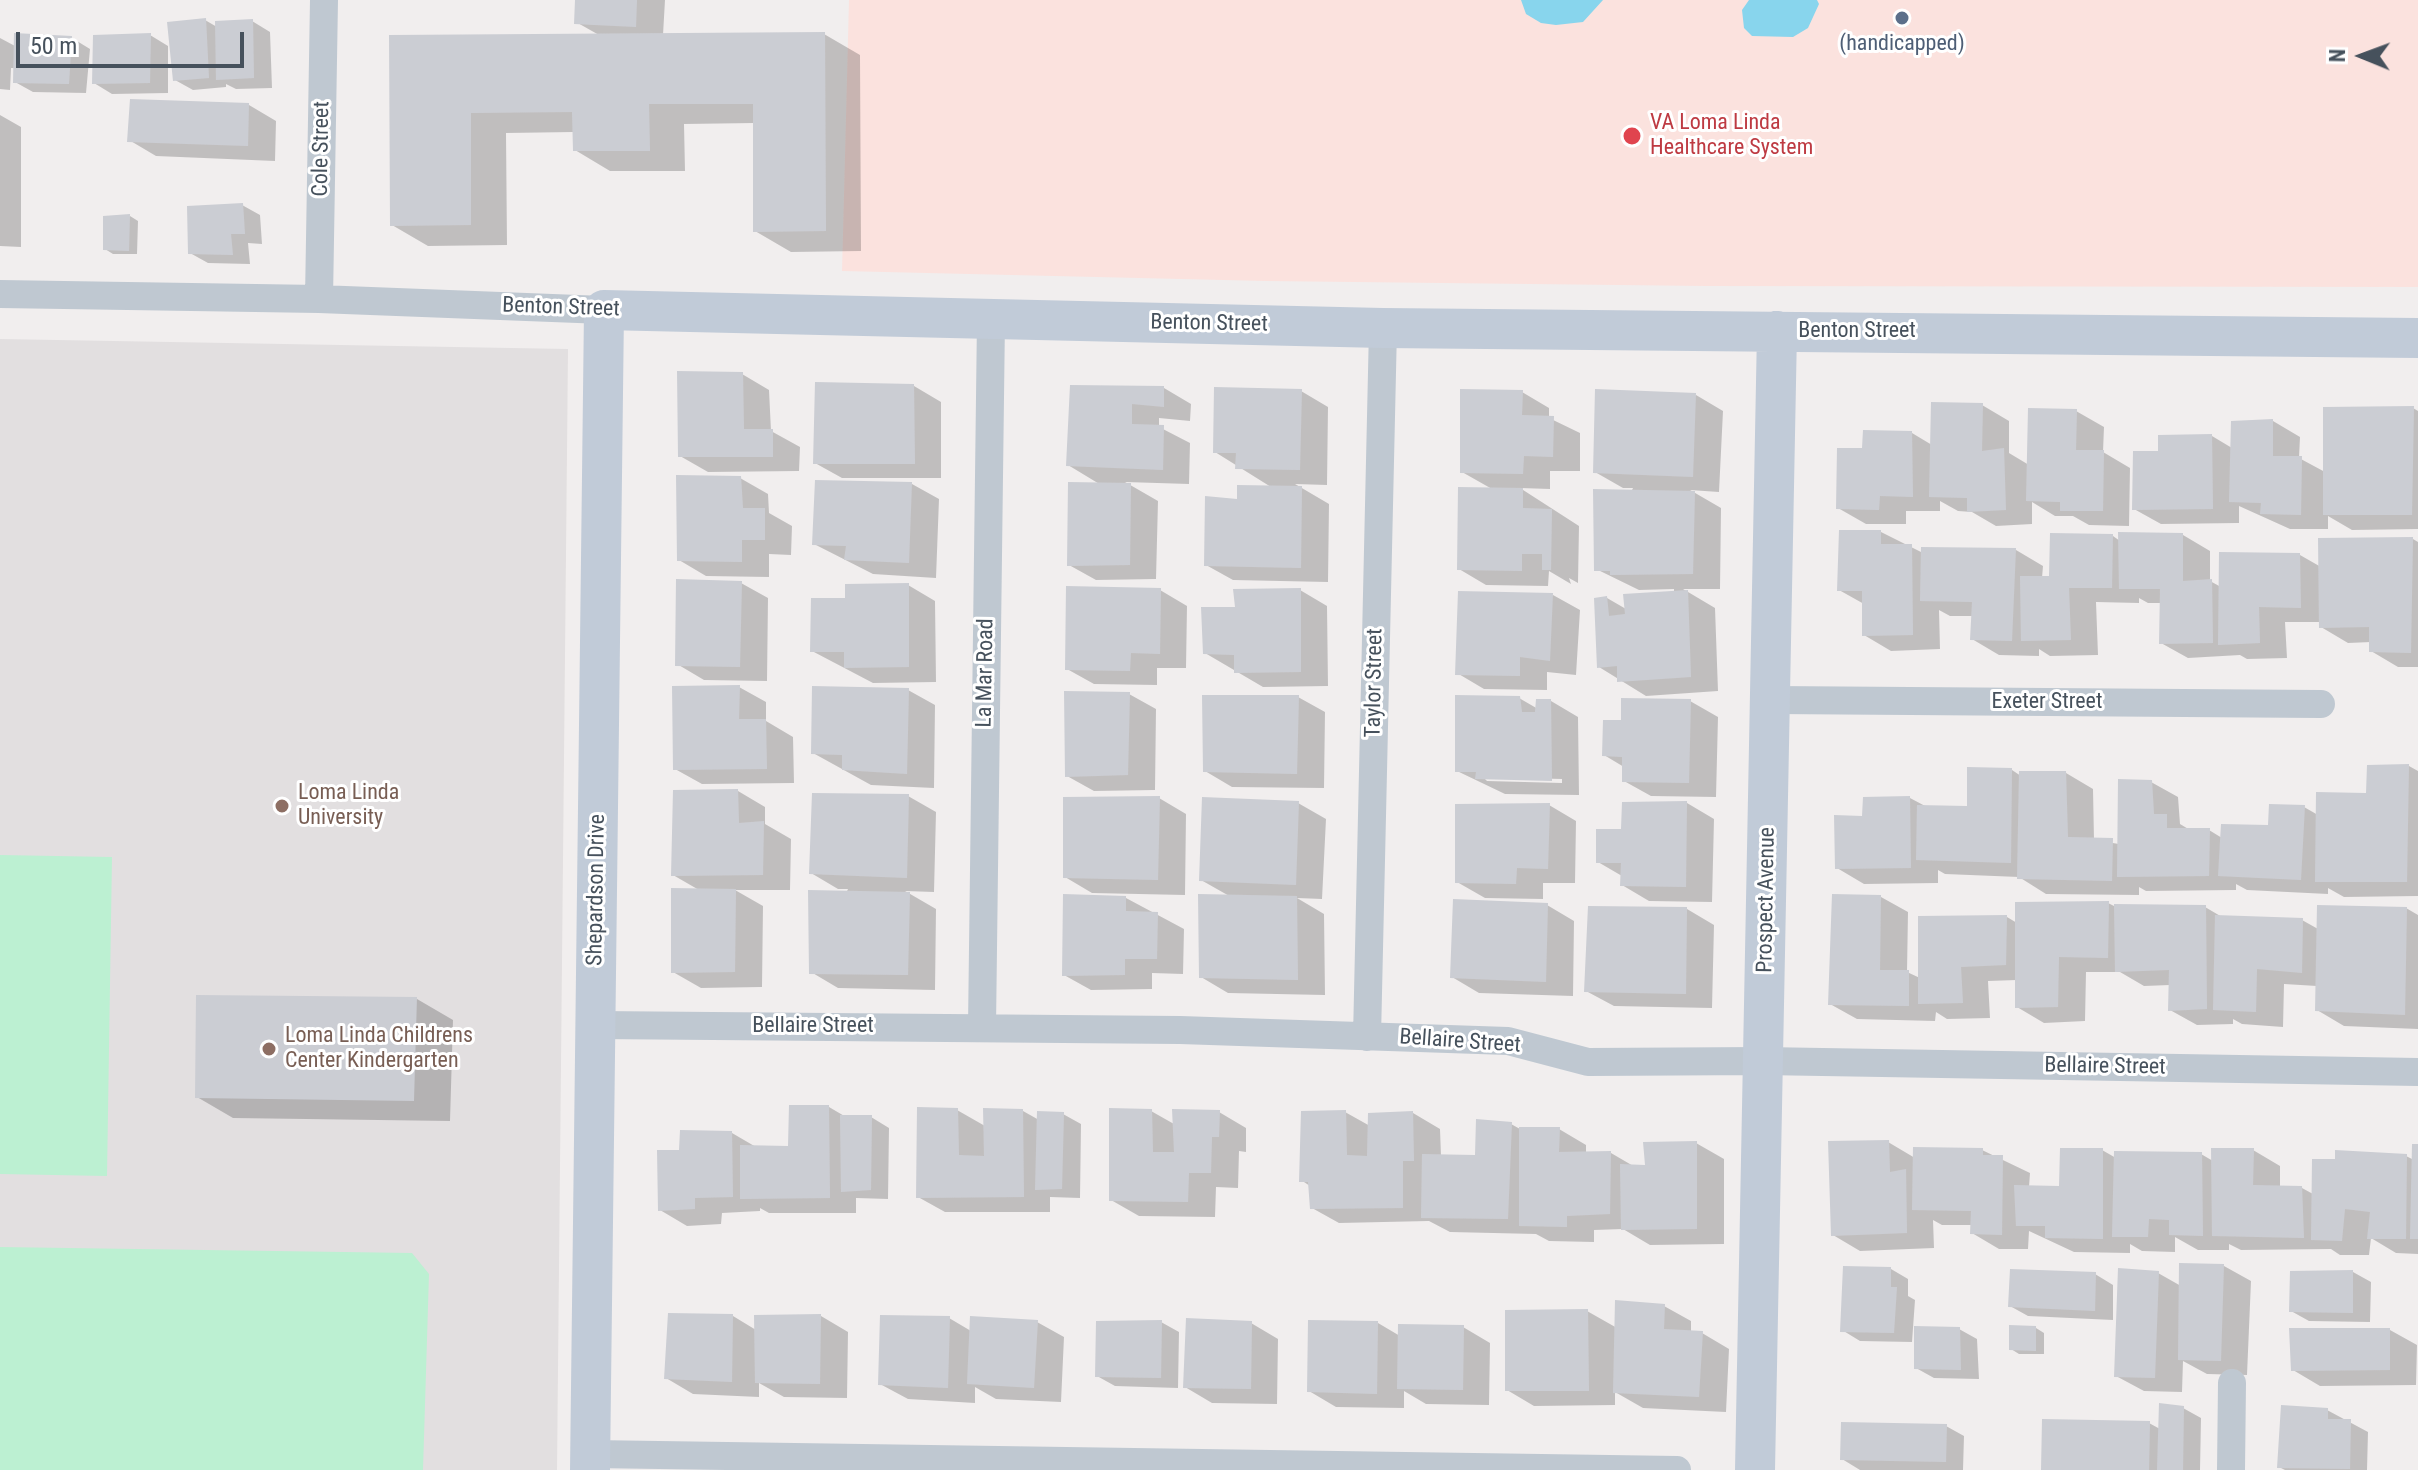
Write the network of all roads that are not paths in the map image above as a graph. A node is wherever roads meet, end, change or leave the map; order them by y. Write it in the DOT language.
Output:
graph roads {
  1 [pos="324,0"];
  2 [pos="0,294"];
  3 [pos="319,299"];
  4 [pos="604,310"];
  5 [pos="991,319"];
  6 [pos="1383,328"];
  7 [pos="1777,331"];
  8 [pos="2418,338"];
  9 [pos="1773,700"];
  10 [pos="2321,704"];
  11 [pos="596,1025"];
  12 [pos="982,1027"];
  13 [pos="1367,1037"];
  14 [pos="1763,1061"];
  15 [pos="2418,1072"];
  16 [pos="2232,1383"];
  17 [pos="590,1462"];
  18 [pos="1677,1470"];
  19 [pos="1755,1470"];
  20 [pos="2231,1470"];
  1 -- 3 [label="street, Cole Street"];
  2 -- 3 [label="street, Benton Street"];
  3 -- 4 [label="street, Benton Street"];
  4 -- 5 [label="street, Benton Street"];
  4 -- 11 [label="street, Shepardson Drive"];
  5 -- 6 [label="street, Benton Street"];
  5 -- 12 [label="street, La Mar Road"];
  6 -- 7 [label="street, Benton Street"];
  6 -- 13 [label="street, Taylor Street"];
  7 -- 8 [label="street, Benton Street"];
  7 -- 9 [label="street, Prospect Avenue"];
  9 -- 10 [label="street, Exeter Street"];
  9 -- 14 [label="street, Prospect Avenue"];
  11 -- 12 [label="street, Bellaire Street"];
  11 -- 17 [label="street, Shepardson Drive"];
  12 -- 13 [label="street, Bellaire Street"];
  13 -- 14 [label="street, Bellaire Street"];
  14 -- 15 [label="street, Bellaire Street"];
  14 -- 19 [label="street, Prospect Avenue"];
  16 -- 20 [label="street"];
  17 -- 18 [label="street"];
}
